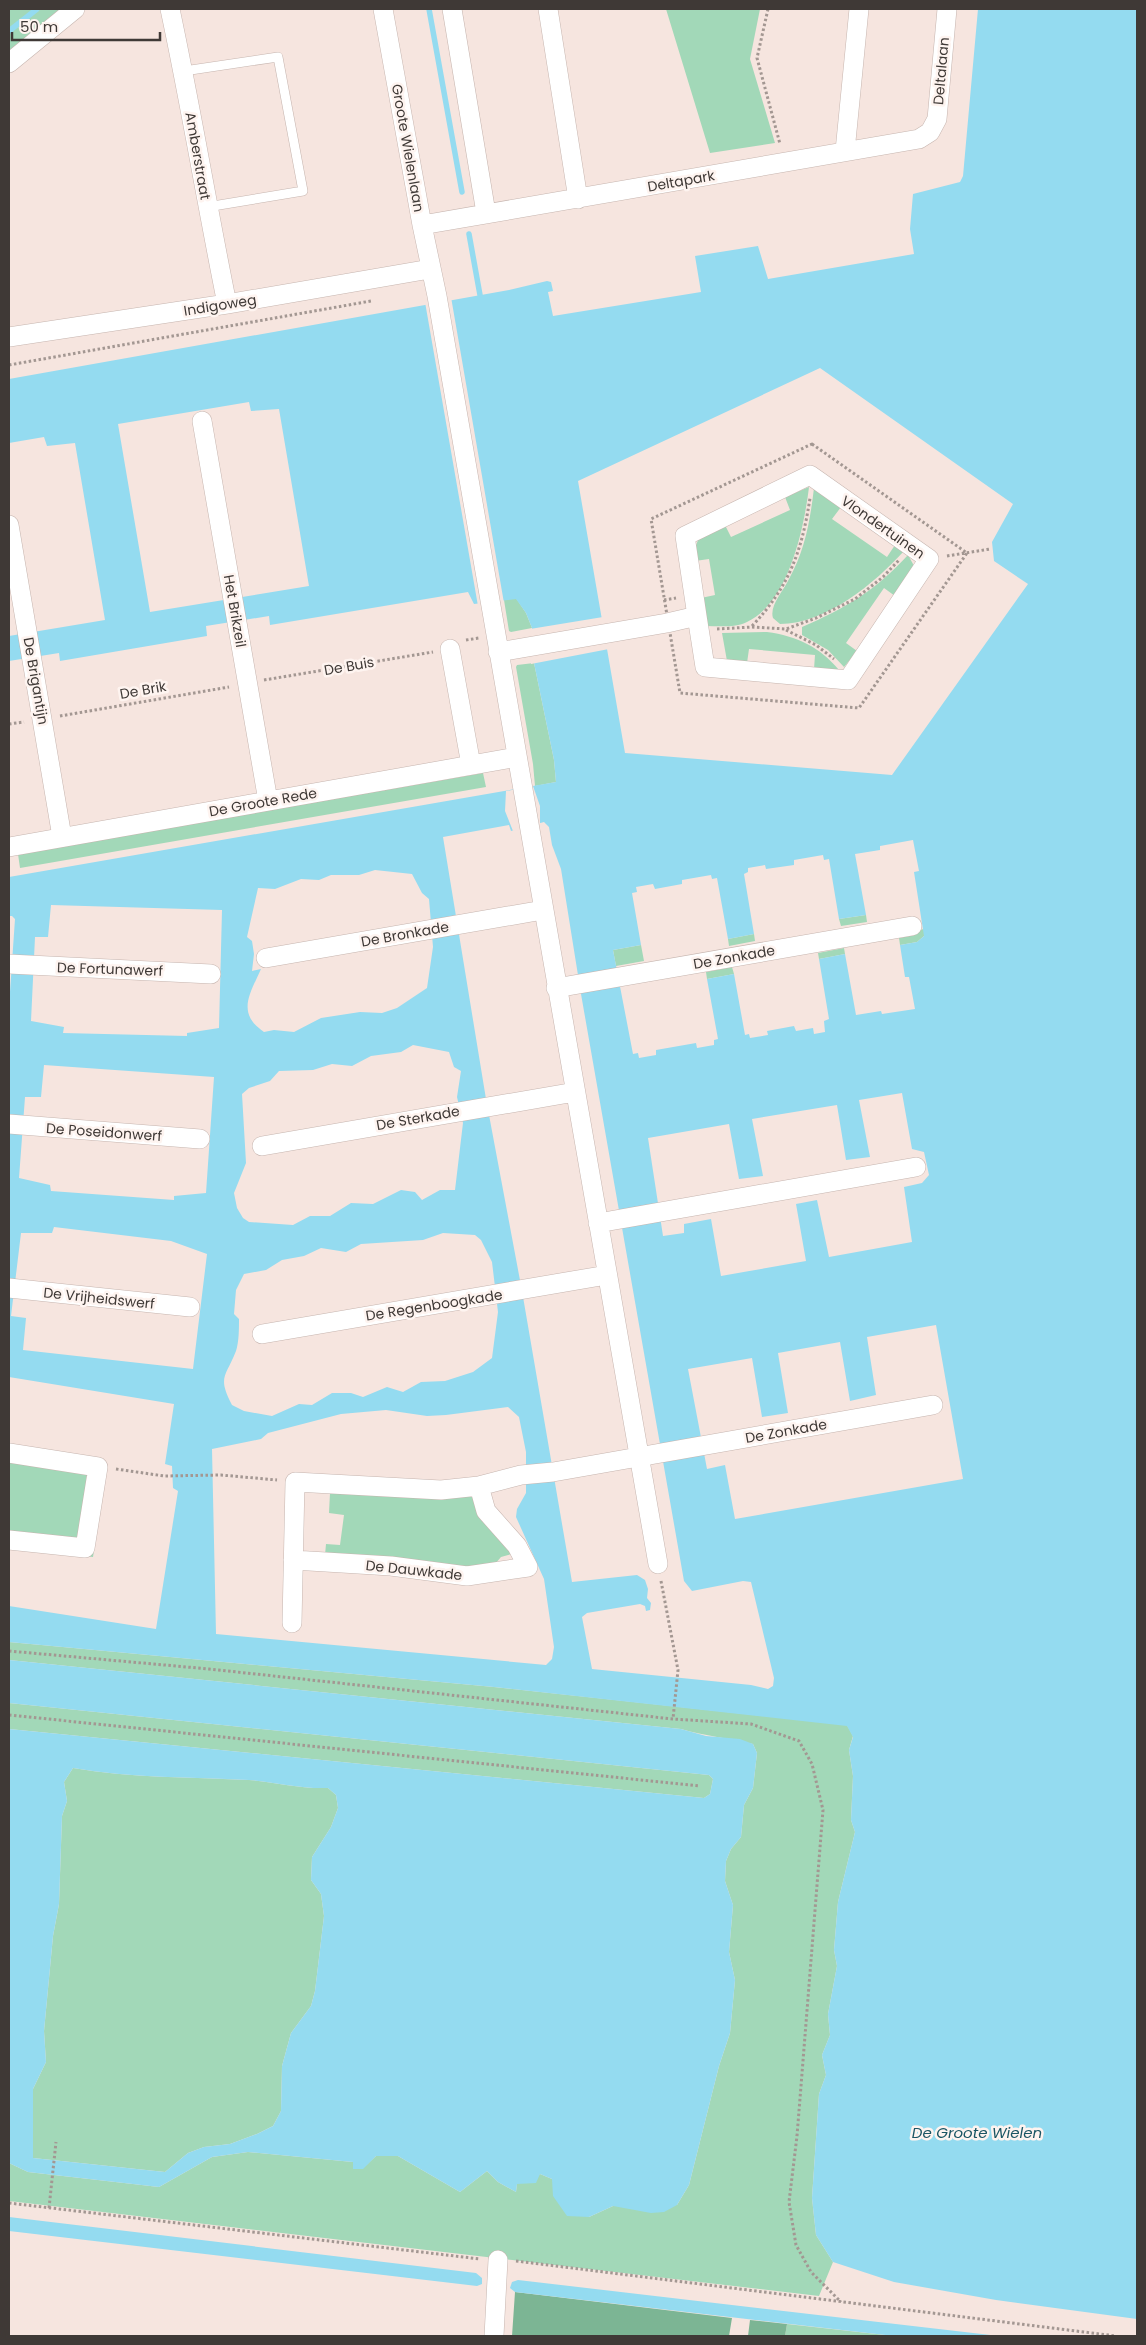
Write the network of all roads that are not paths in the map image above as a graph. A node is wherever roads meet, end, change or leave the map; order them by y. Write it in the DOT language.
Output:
graph roads {
  1 [pos="75,9"];
  2 [pos="170,9"];
  3 [pos="383,9"];
  4 [pos="452,9"];
  5 [pos="548,9"];
  6 [pos="859,9"];
  7 [pos="947,9"];
  8 [pos="9,63"];
  9 [pos="184,70"];
  10 [pos="930,132"];
  11 [pos="845,151"];
  12 [pos="578,199"];
  13 [pos="207,207"];
  14 [pos="486,213"];
  15 [pos="422,225"];
  16 [pos="430,268"];
  17 [pos="227,304"];
  18 [pos="9,337"];
  19 [pos="202,421"];
  20 [pos="9,525"];
  21 [pos="697,616"];
  22 [pos="502,646"];
  23 [pos="450,649"];
  24 [pos="517,757"];
  25 [pos="471,765"];
  26 [pos="268,801"];
  27 [pos="62,837"];
  28 [pos="9,847"];
  29 [pos="543,910"];
  30 [pos="912,926"];
  31 [pos="266,958"];
  32 [pos="9,964"];
  33 [pos="211,974"];
  34 [pos="563,987"];
  35 [pos="575,1092"];
  36 [pos="9,1124"];
  37 [pos="200,1139"];
  38 [pos="262,1146"];
  39 [pos="916,1167"];
  40 [pos="604,1222"];
  41 [pos="607,1275"];
  42 [pos="13,1288"];
  43 [pos="190,1308"];
  44 [pos="262,1334"];
  45 [pos="933,1405"];
  46 [pos="9,1453"];
  47 [pos="647,1455"];
  48 [pos="479,1486"];
  49 [pos="9,1540"];
  50 [pos="294,1560"];
  51 [pos="658,1564"];
  52 [pos="292,1623"];
  53 [pos="498,2260"];
  54 [pos="494,2336"];
  1 -- 8 [label="street"];
  2 -- 9 [label="street, Amberstraat"];
  3 -- 15 [label="street, Groote Wielenlaan"];
  4 -- 14 [label="street"];
  5 -- 12 [label="street"];
  6 -- 11 [label="street"];
  7 -- 10 [label="street, Deltalaan"];
  9 -- 13 [label="street, Amberstraat"];
  9 -- 13 [label="lane"];
  10 -- 11 [label="street, Deltapark"];
  11 -- 12 [label="street, Deltapark"];
  12 -- 14 [label="street, Deltapark"];
  13 -- 17 [label="street, Amberstraat"];
  14 -- 15 [label="street, Groote Wielenlaan"];
  15 -- 16 [label="street"];
  16 -- 17 [label="street, Indigoweg"];
  16 -- 22 [label="street"];
  17 -- 18 [label="street, Indigoweg"];
  19 -- 26 [label="street, Het Brikzeil"];
  20 -- 27 [label="street, De Brigantijn"];
  21 -- 21 [label="street, Vlondertuinen"];
  21 -- 22 [label="street"];
  22 -- 24 [label="street"];
  23 -- 25 [label="street"];
  24 -- 25 [label="street, De Groote Rede"];
  24 -- 29 [label="street"];
  25 -- 26 [label="street, De Groote Rede"];
  26 -- 27 [label="street, De Groote Rede"];
  27 -- 28 [label="street, De Groote Rede"];
  29 -- 31 [label="street, De Bronkade"];
  29 -- 34 [label="street"];
  30 -- 34 [label="street, De Zonkade"];
  32 -- 33 [label="street, De Fortunawerf"];
  34 -- 35 [label="street"];
  35 -- 38 [label="street, De Sterkade"];
  35 -- 40 [label="street"];
  36 -- 37 [label="street, De Poseidonwerf"];
  39 -- 40 [label="street"];
  40 -- 41 [label="street"];
  41 -- 44 [label="street, De Regenboogkade"];
  41 -- 47 [label="street"];
  42 -- 43 [label="street, De Vrijheidswerf"];
  45 -- 47 [label="street, De Zonkade"];
  46 -- 49 [label="street"];
  47 -- 48 [label="street"];
  47 -- 51 [label="street"];
  48 -- 50 [label="street"];
  48 -- 50 [label="street, De Dauwkade"];
  50 -- 52 [label="street"];
  53 -- 54 [label="street"];
}
